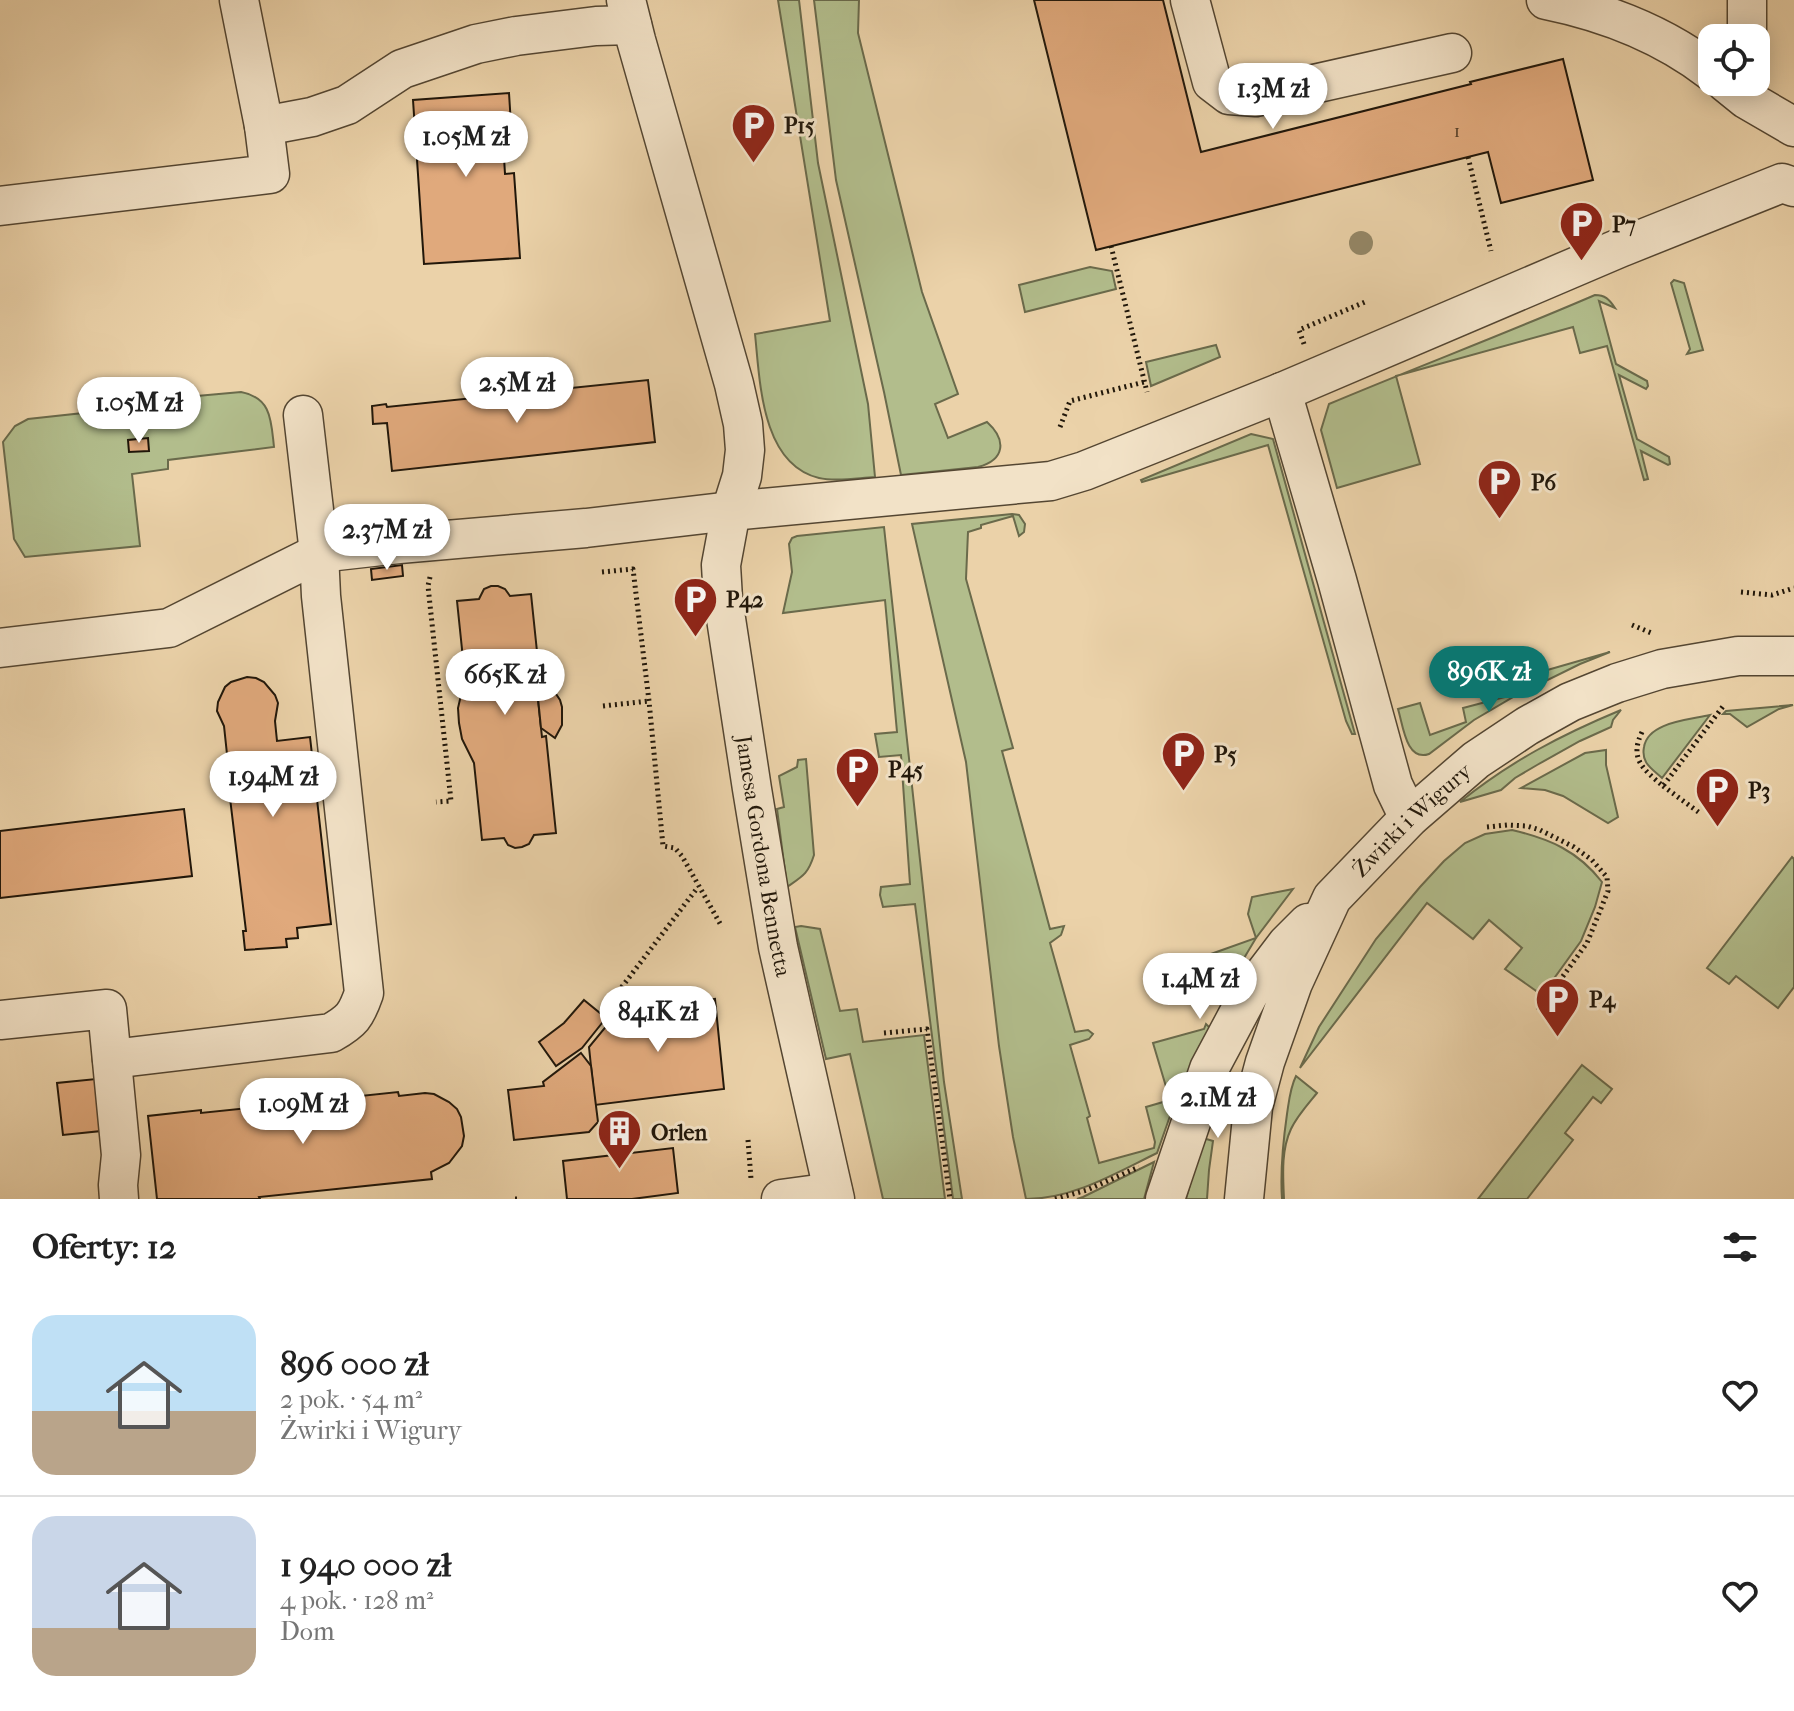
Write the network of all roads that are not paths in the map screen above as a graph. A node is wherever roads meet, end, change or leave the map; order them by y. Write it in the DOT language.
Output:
graph roads {
  1 [pos="239,0"];
  2 [pos="1190,0"];
  3 [pos="1546,0"];
  4 [pos="1747,0"];
  5 [pos="629,13"];
  6 [pos="1747,24"];
  7 [pos="1452,53"];
  8 [pos="1698,63"];
  9 [pos="1750,96"];
  10 [pos="264,126"];
  11 [pos="1794,127"];
  12 [pos="1794,187"];
  13 [pos="0,206"];
  14 [pos="1282,392"];
  15 [pos="303,415"];
  16 [pos="731,511"];
  17 [pos="319,553"];
  18 [pos="0,648"];
  19 [pos="1794,656"];
  20 [pos="1409,818"];
  21 [pos="1332,898"];
  22 [pos="0,1020"];
  23 [pos="112,1059"];
  24 [pos="766,1192"];
  25 [pos="834,1196"];
  26 [pos="119,1199"];
  27 [pos="1165,1199"];
  28 [pos="1244,1199"];
  1 -- 10 [label="street"];
  2 -- 7 [label="street"];
  3 -- 8 [label="street"];
  4 -- 6 [label="street"];
  5 -- 10 [label="street"];
  5 -- 16 [label="street, Jamesa Gordona Bennetta"];
  9 -- 11 [label="street"];
  10 -- 13 [label="street"];
  12 -- 14 [label="street"];
  14 -- 16 [label="street"];
  14 -- 20 [label="street"];
  15 -- 17 [label="street"];
  16 -- 17 [label="street"];
  16 -- 25 [label="street, Jamesa Gordona Bennetta"];
  17 -- 18 [label="street"];
  17 -- 23 [label="street"];
  19 -- 20 [label="street, Żwirki i Wigury"];
  20 -- 21 [label="street, Żwirki i Wigury"];
  21 -- 27 [label="street"];
  21 -- 28 [label="street, Żwirki i Wigury"];
  22 -- 23 [label="street"];
  23 -- 26 [label="street"];
  24 -- 25 [label="street"];
}
